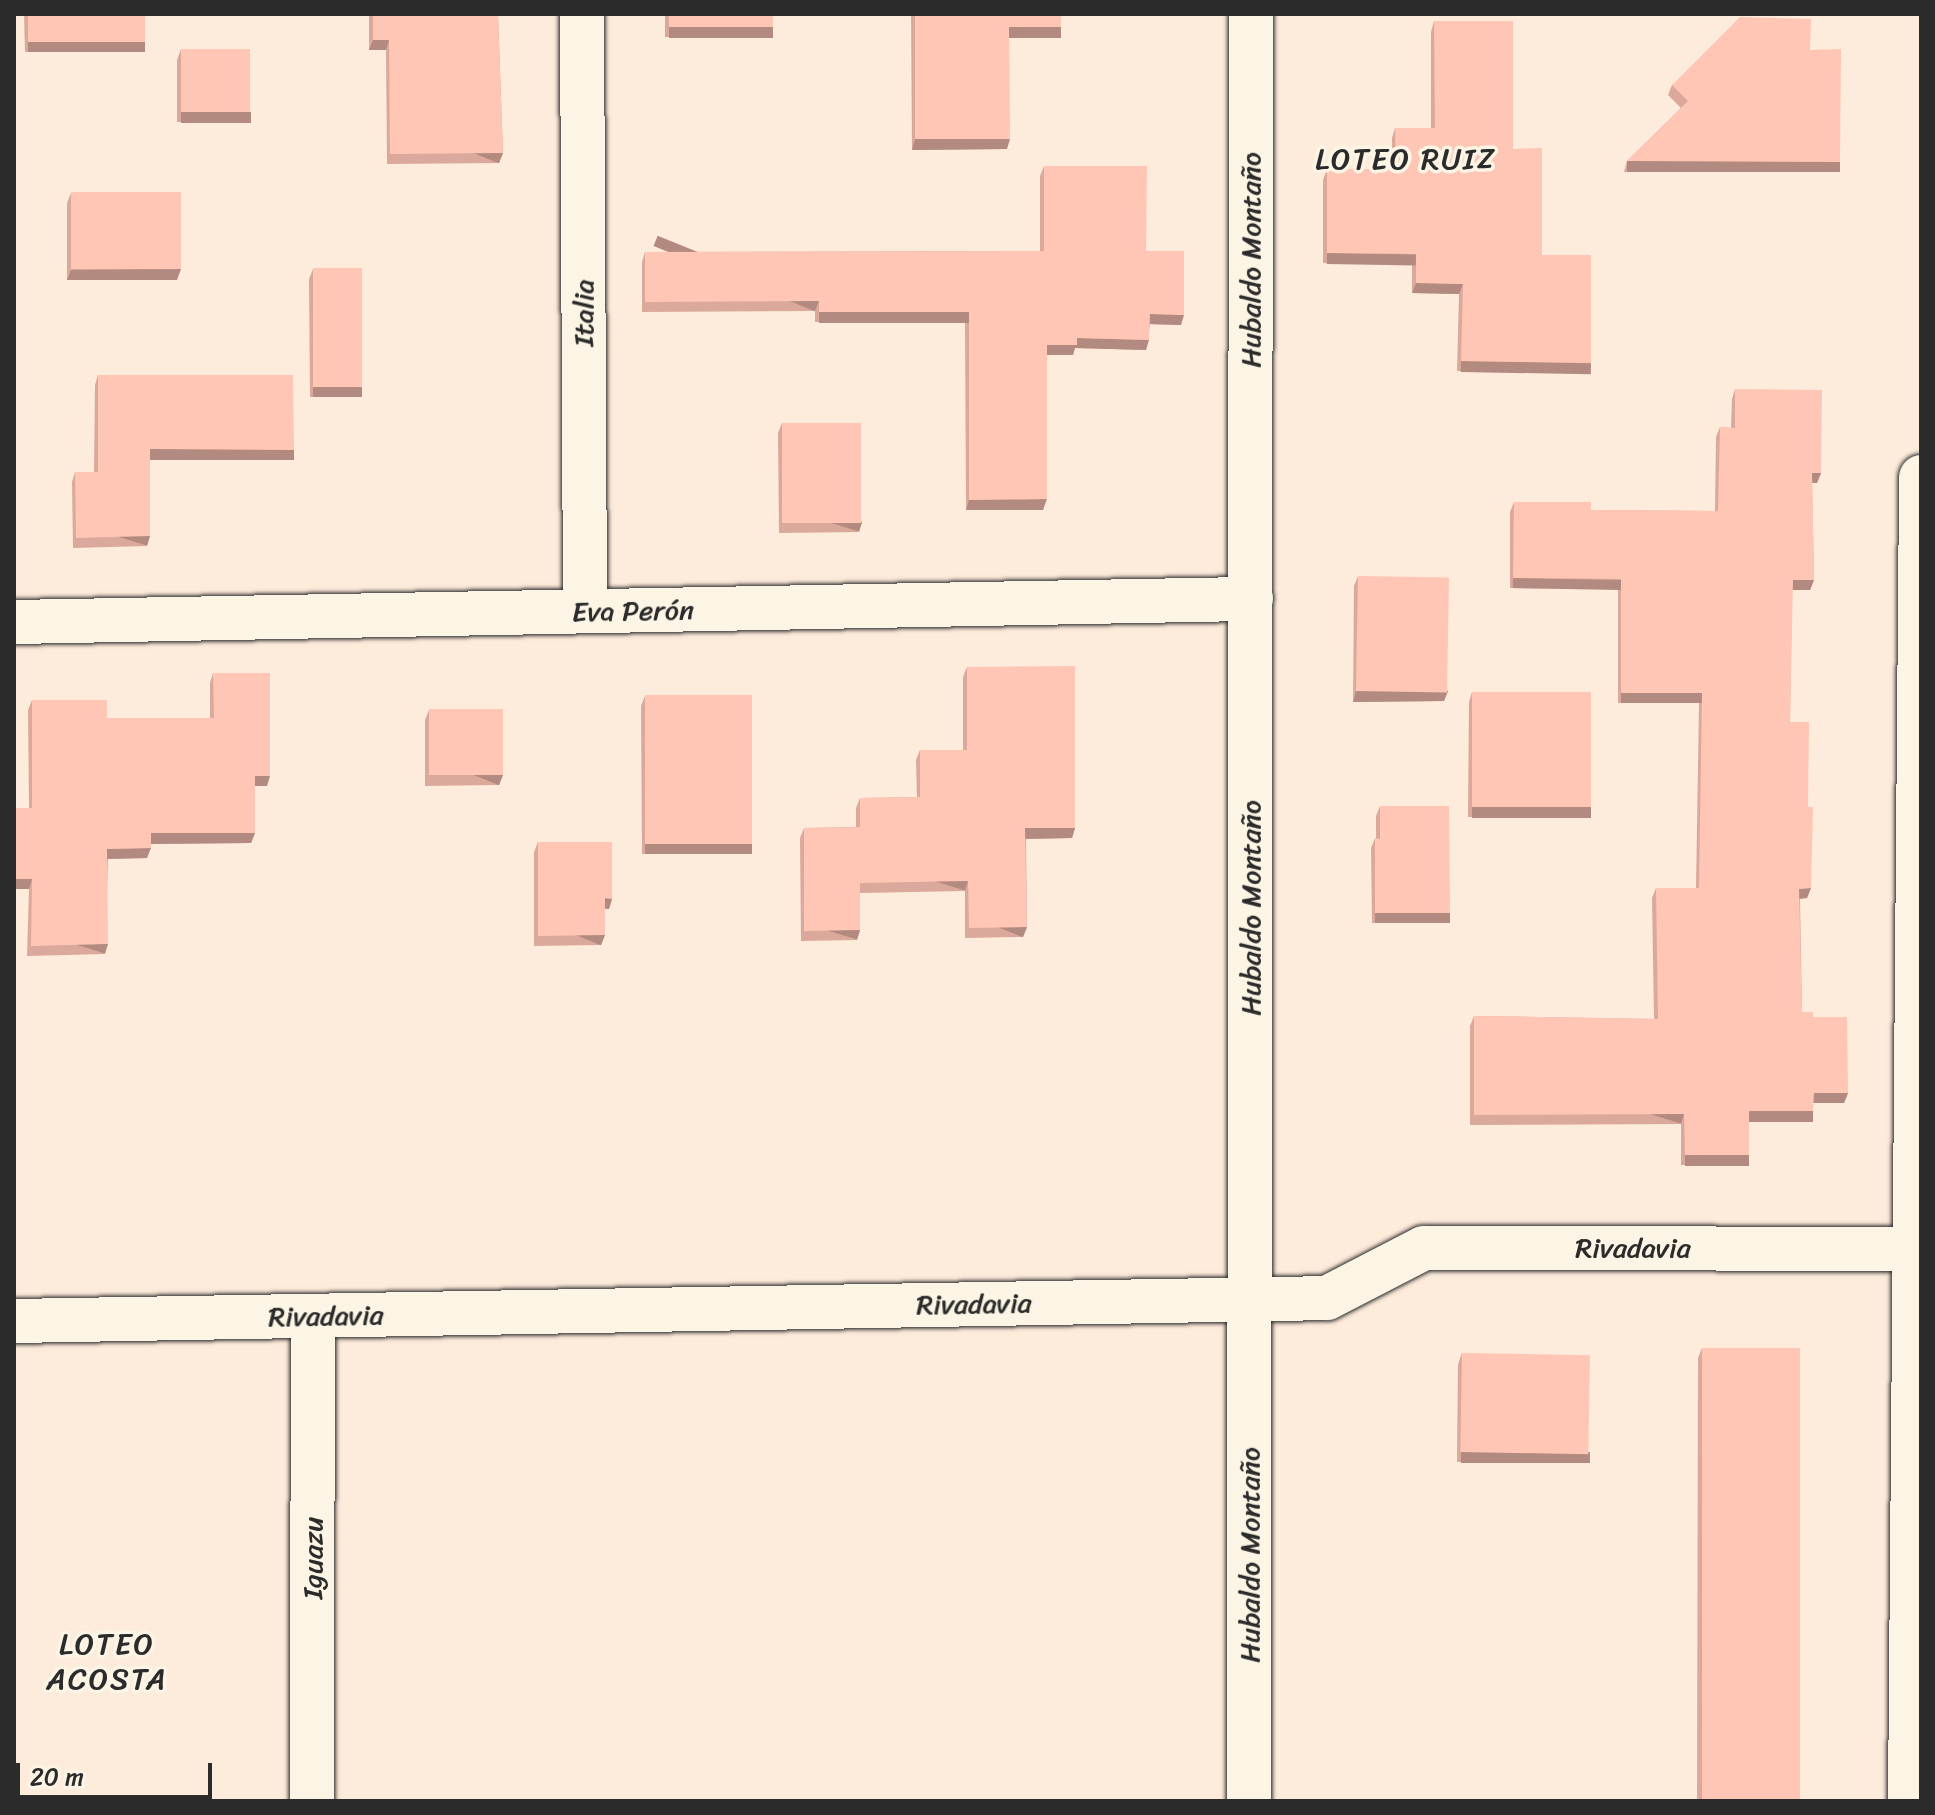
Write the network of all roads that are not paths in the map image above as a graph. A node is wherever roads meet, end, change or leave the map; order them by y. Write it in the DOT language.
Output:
graph roads {
  1 [pos="582,14"];
  2 [pos="1251,14"];
  3 [pos="1921,477"];
  4 [pos="1251,599"];
  5 [pos="585,611"];
  6 [pos="14,622"];
  7 [pos="1917,1249"];
  8 [pos="1250,1300"];
  9 [pos="313,1316"];
  10 [pos="14,1321"];
  11 [pos="312,1801"];
  12 [pos="1249,1801"];
  13 [pos="1910,1801"];
  1 -- 5 [label="street, Italia"];
  2 -- 4 [label="street, Hubaldo Montaño"];
  3 -- 7 [label="street"];
  4 -- 5 [label="street, Eva Perón"];
  4 -- 8 [label="street, Hubaldo Montaño"];
  5 -- 6 [label="street, Eva Perón"];
  7 -- 8 [label="street, Rivadavia"];
  7 -- 13 [label="street"];
  8 -- 9 [label="street, Rivadavia"];
  8 -- 12 [label="street, Hubaldo Montaño"];
  9 -- 10 [label="street, Rivadavia"];
  9 -- 11 [label="street, Iguazu"];
}
